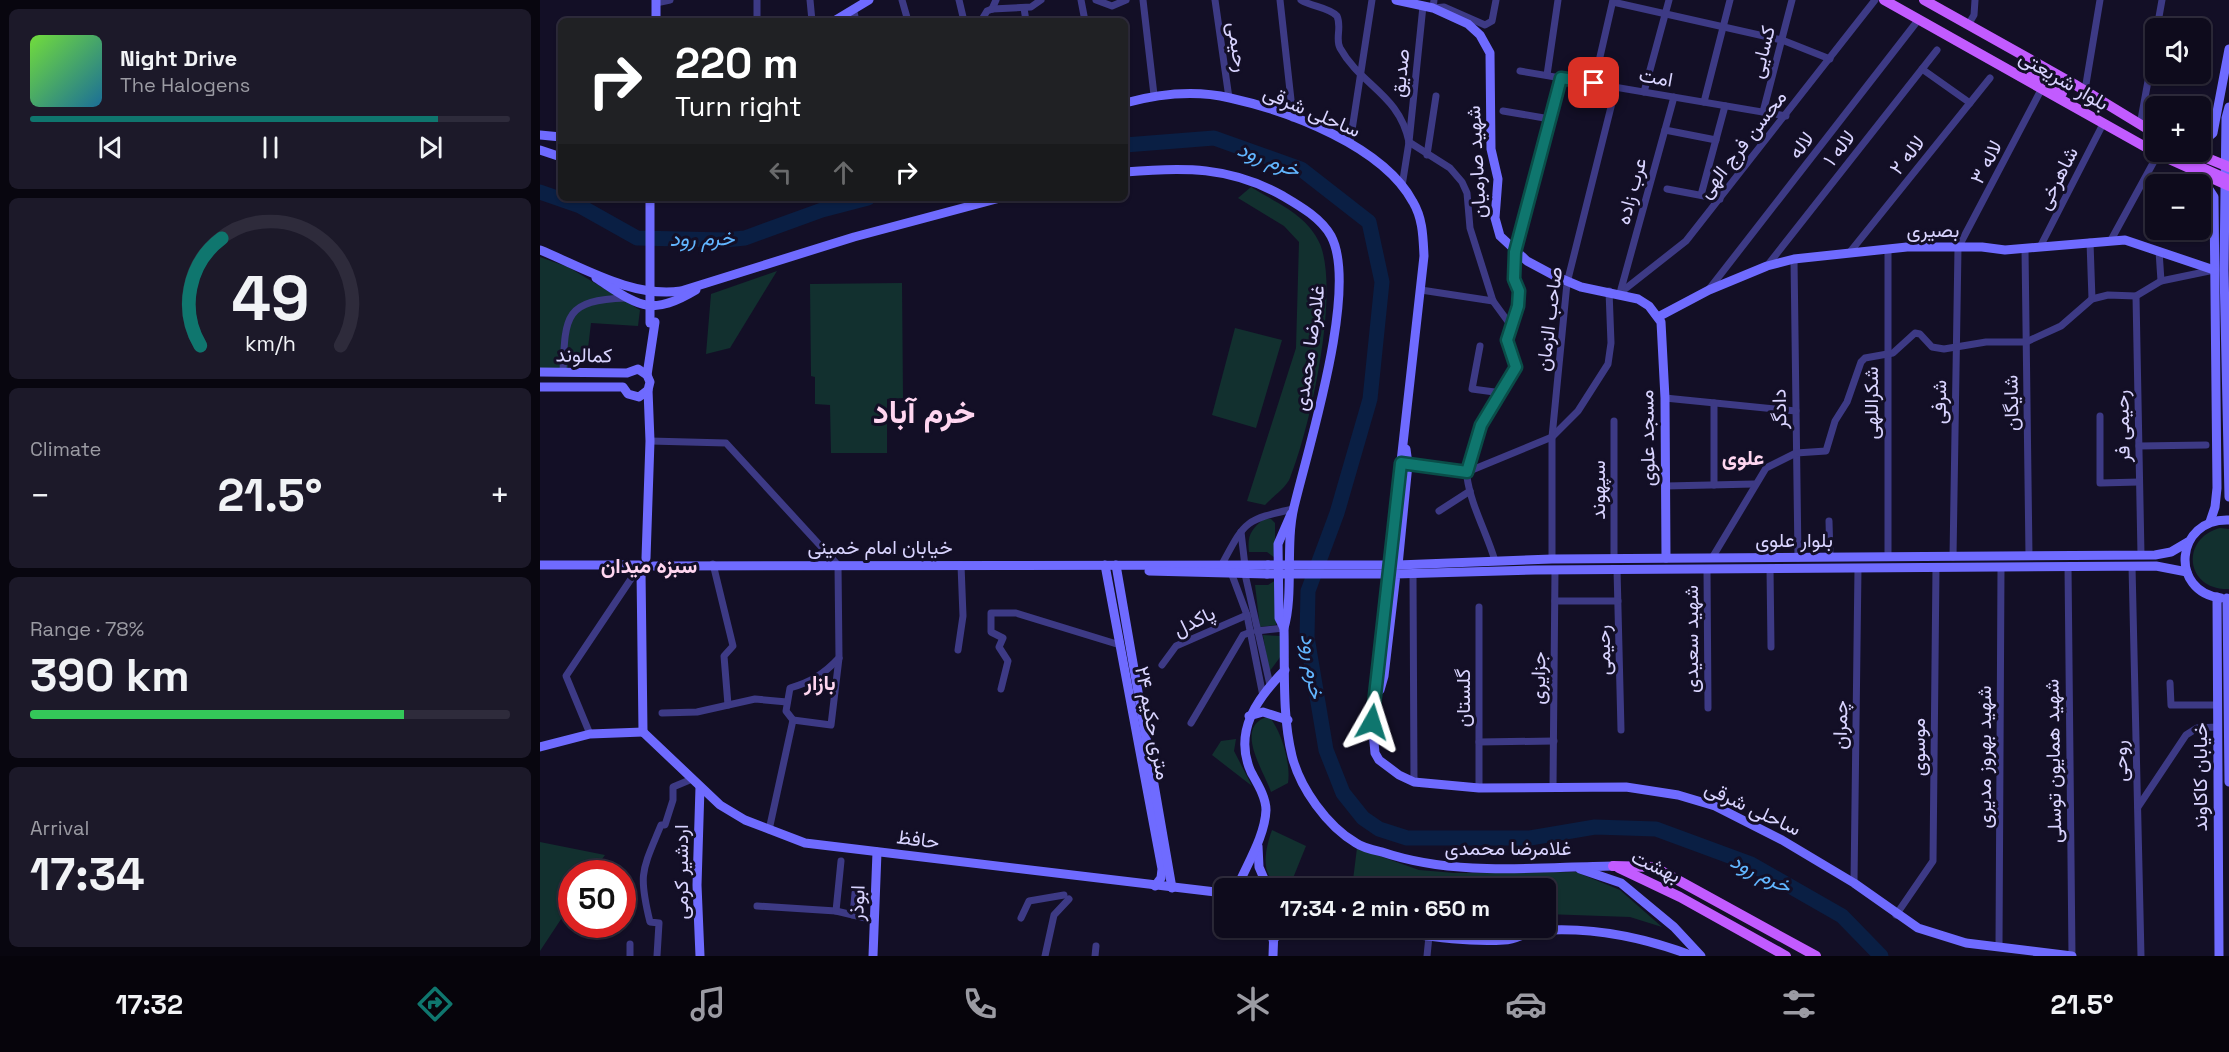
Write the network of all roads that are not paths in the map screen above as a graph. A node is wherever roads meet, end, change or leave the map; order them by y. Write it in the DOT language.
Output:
graph roads {
  1 [pos="670,0"];
  2 [pos="757,0"];
  3 [pos="810,0"];
  4 [pos="902,0"];
  5 [pos="959,0"];
  6 [pos="996,0"];
  7 [pos="1041,0"];
  8 [pos="1081,0"];
  9 [pos="1096,0"];
  10 [pos="1126,0"];
  11 [pos="1143,0"];
  12 [pos="1215,0"];
  13 [pos="1280,0"];
  14 [pos="1301,0"];
  15 [pos="1372,0"];
  16 [pos="1396,0"];
  17 [pos="1496,0"];
  18 [pos="1558,0"];
  19 [pos="1669,0"];
  20 [pos="1730,0"];
  21 [pos="1792,0"];
  22 [pos="1875,0"];
  23 [pos="1884,0"];
  24 [pos="1924,0"];
  25 [pos="1976,0"];
  26 [pos="2100,0"];
  27 [pos="2162,0"];
  28 [pos="1613,1"];
  29 [pos="656,2"];
  30 [pos="1937,3"];
  31 [pos="1430,5"];
  32 [pos="860,8"];
  33 [pos="1024,8"];
  34 [pos="992,9"];
  35 [pos="1665,14"];
  36 [pos="656,18"];
  37 [pos="757,18"];
  38 [pos="812,18"];
  39 [pos="840,18"];
  40 [pos="907,18"];
  41 [pos="963,18"];
  42 [pos="983,18"];
  43 [pos="1026,18"];
  44 [pos="1084,18"];
  45 [pos="2159,18"];
  46 [pos="1919,19"];
  47 [pos="1968,24"];
  48 [pos="1723,27"];
  49 [pos="1782,40"];
  50 [pos="2229,49"];
  51 [pos="1937,50"];
  52 [pos="2021,54"];
  53 [pos="1830,59"];
  54 [pos="1922,69"];
  55 [pos="1520,70"];
  56 [pos="2013,72"];
  57 [pos="1360,73"];
  58 [pos="1547,75"];
  59 [pos="1561,78"];
  60 [pos="1990,78"];
  61 [pos="1594,83"];
  62 [pos="2147,84"];
  63 [pos="1616,87"];
  64 [pos="2041,90"];
  65 [pos="2085,90"];
  66 [pos="1644,92"];
  67 [pos="1154,95"];
  68 [pos="1436,96"];
  69 [pos="1674,97"];
  70 [pos="1229,98"];
  71 [pos="1128,102"];
  72 [pos="1704,102"];
  73 [pos="1970,103"];
  74 [pos="1725,106"];
  75 [pos="2229,107"];
  76 [pos="1503,111"];
  77 [pos="1763,112"];
  78 [pos="1786,116"];
  79 [pos="1293,118"];
  80 [pos="1550,119"];
  81 [pos="2103,124"];
  82 [pos="2140,125"];
  83 [pos="2145,128"];
  84 [pos="1665,130"];
  85 [pos="2145,133"];
  86 [pos="540,135"];
  87 [pos="2211,135"];
  88 [pos="558,137"];
  89 [pos="1716,140"];
  90 [pos="1409,142"];
  91 [pos="2145,142"];
  92 [pos="1350,143"];
  93 [pos="2145,143"];
  94 [pos="540,150"];
  95 [pos="1427,155"];
  96 [pos="558,156"];
  97 [pos="2150,162"];
  98 [pos="2181,162"];
  99 [pos="2191,162"];
  100 [pos="2201,162"];
  101 [pos="2207,162"];
  102 [pos="1128,172"];
  103 [pos="2199,174"];
  104 [pos="2211,175"];
  105 [pos="2228,176"];
  106 [pos="1402,186"];
  107 [pos="1667,189"];
  108 [pos="2211,192"];
  109 [pos="1701,195"];
  110 [pos="1720,199"];
  111 [pos="650,201"];
  112 [pos="656,201"];
  113 [pos="989,201"];
  114 [pos="2111,240"];
  115 [pos="2090,242"];
  116 [pos="2040,247"];
  117 [pos="1958,248"];
  118 [pos="1888,249"];
  119 [pos="2025,249"];
  120 [pos="540,250"];
  121 [pos="2160,251"];
  122 [pos="1515,252"];
  123 [pos="1850,252"];
  124 [pos="1794,259"];
  125 [pos="576,265"];
  126 [pos="1767,266"];
  127 [pos="2222,271"];
  128 [pos="2161,281"];
  129 [pos="711,282"];
  130 [pos="1567,282"];
  131 [pos="1420,290"];
  132 [pos="1609,291"];
  133 [pos="1709,291"];
  134 [pos="1620,294"];
  135 [pos="2136,296"];
  136 [pos="626,298"];
  137 [pos="2092,299"];
  138 [pos="1493,301"];
  139 [pos="1658,317"];
  140 [pos="652,323"];
  141 [pos="1512,327"];
  142 [pos="2026,342"];
  143 [pos="1480,346"];
  144 [pos="1956,349"];
  145 [pos="1888,355"];
  146 [pos="540,372"];
  147 [pos="563,372"];
  148 [pos="644,373"];
  149 [pos="540,387"];
  150 [pos="648,390"];
  151 [pos="1502,393"];
  152 [pos="1665,398"];
  153 [pos="1714,403"];
  154 [pos="1796,411"];
  155 [pos="2100,416"];
  156 [pos="1614,421"];
  157 [pos="1552,437"];
  158 [pos="650,441"];
  159 [pos="2206,445"];
  160 [pos="2139,446"];
  161 [pos="1796,453"];
  162 [pos="1404,464"];
  163 [pos="1467,472"];
  164 [pos="2139,482"];
  165 [pos="1754,484"];
  166 [pos="1714,485"];
  167 [pos="1666,486"];
  168 [pos="1470,491"];
  169 [pos="2229,497"];
  170 [pos="1293,509"];
  171 [pos="1439,511"];
  172 [pos="2229,520"];
  173 [pos="1829,521"];
  174 [pos="2210,522"];
  175 [pos="1241,530"];
  176 [pos="2188,542"];
  177 [pos="2141,555"];
  178 [pos="2029,556"];
  179 [pos="1888,557"];
  180 [pos="1953,557"];
  181 [pos="1666,558"];
  182 [pos="1712,558"];
  183 [pos="1798,558"];
  184 [pos="1830,558"];
  185 [pos="1614,559"];
  186 [pos="1552,560"];
  187 [pos="1496,561"];
  188 [pos="713,564"];
  189 [pos="540,565"];
  190 [pos="641,565"];
  191 [pos="838,565"];
  192 [pos="961,565"];
  193 [pos="1105,565"];
  194 [pos="654,566"];
  195 [pos="1221,566"];
  196 [pos="2068,566"];
  197 [pos="2132,566"];
  198 [pos="1936,567"];
  199 [pos="2001,567"];
  200 [pos="1116,568"];
  201 [pos="1770,568"];
  202 [pos="1858,568"];
  203 [pos="1397,569"];
  204 [pos="1617,569"];
  205 [pos="1707,569"];
  206 [pos="1245,570"];
  207 [pos="1555,570"];
  208 [pos="2187,572"];
  209 [pos="1413,574"];
  210 [pos="1232,575"];
  211 [pos="2224,598"];
  212 [pos="1555,601"];
  213 [pos="1618,601"];
  214 [pos="1479,607"];
  215 [pos="1246,615"];
  216 [pos="1284,628"];
  217 [pos="1254,632"];
  218 [pos="1120,645"];
  219 [pos="1771,647"];
  220 [pos="958,650"];
  221 [pos="839,658"];
  222 [pos="2229,663"];
  223 [pos="1162,665"];
  224 [pos="1285,670"];
  225 [pos="2170,684"];
  226 [pos="1270,685"];
  227 [pos="1001,689"];
  228 [pos="1263,696"];
  229 [pos="787,702"];
  230 [pos="728,705"];
  231 [pos="2217,705"];
  232 [pos="1708,708"];
  233 [pos="1373,709"];
  234 [pos="662,712"];
  235 [pos="1249,716"];
  236 [pos="793,720"];
  237 [pos="1288,720"];
  238 [pos="1191,723"];
  239 [pos="2217,727"];
  240 [pos="2228,727"];
  241 [pos="1621,730"];
  242 [pos="643,732"];
  243 [pos="590,734"];
  244 [pos="1554,741"];
  245 [pos="1479,742"];
  246 [pos="540,747"];
  247 [pos="692,779"];
  248 [pos="1414,782"];
  249 [pos="2229,782"];
  250 [pos="700,787"];
  251 [pos="1553,787"];
  252 [pos="1479,788"];
  253 [pos="2137,808"];
  254 [pos="769,830"];
  255 [pos="1258,840"];
  256 [pos="877,852"];
  257 [pos="840,861"];
  258 [pos="1572,866"];
  259 [pos="1613,866"];
  260 [pos="1241,878"];
  261 [pos="1264,878"];
  262 [pos="1854,883"];
  263 [pos="1155,886"];
  264 [pos="1172,888"];
  265 [pos="1214,892"];
  266 [pos="855,893"];
  267 [pos="757,906"];
  268 [pos="836,911"];
  269 [pos="853,915"];
  270 [pos="1896,915"];
  271 [pos="1021,918"];
  272 [pos="874,920"];
  273 [pos="1674,927"];
  274 [pos="1556,930"];
  275 [pos="1429,938"];
  276 [pos="1468,938"];
  277 [pos="1512,938"];
  278 [pos="1273,940"];
  279 [pos="630,944"];
  280 [pos="1660,944"];
  281 [pos="1096,946"];
  282 [pos="1999,947"];
  283 [pos="2037,952"];
  284 [pos="630,956"];
  285 [pos="657,956"];
  286 [pos="700,956"];
  287 [pos="873,956"];
  288 [pos="1046,956"];
  289 [pos="1095,956"];
  290 [pos="1273,956"];
  291 [pos="1427,956"];
  292 [pos="1693,956"];
  293 [pos="1701,956"];
  294 [pos="1786,956"];
  295 [pos="1816,956"];
  296 [pos="2026,956"];
  297 [pos="2072,956"];
  298 [pos="2140,956"];
  299 [pos="2219,956"];
  1 -- 29 [label="street"];
  2 -- 37 [label="street"];
  3 -- 38 [label="street"];
  4 -- 40 [label="street"];
  5 -- 41 [label="street"];
  6 -- 34 [label="street"];
  7 -- 33 [label="street"];
  8 -- 44 [label="street"];
  9 -- 10 [label="street"];
  11 -- 67 [label="street"];
  12 -- 70 [label="street, رحیمی"];
  13 -- 79 [label="street"];
  14 -- 57 [label="street"];
  15 -- 57 [label="street"];
  16 -- 31 [label="main road, شهید صارمیان"];
  17 -- 31 [label="street"];
  18 -- 58 [label="street"];
  19 -- 35 [label="street"];
  20 -- 48 [label="street"];
  21 -- 49 [label="street, کسایی"];
  22 -- 53 [label="street, محسن فرج الهی"];
  23 -- 46 [label="main road, بلوار شریعتی"];
  24 -- 30 [label="main road, بلوار شریعتی"];
  25 -- 47 [label="street"];
  26 -- 65 [label="street"];
  27 -- 45 [label="street"];
  28 -- 35 [label="street"];
  28 -- 61 [label="street"];
  29 -- 36 [label="main road"];
  30 -- 47 [label="main road, بلوار شریعتی"];
  31 -- 90 [label="street, صدیق"];
  31 -- 122 [label="main road, شهید صارمیان"];
  32 -- 39 [label="main road"];
  33 -- 34 [label="street"];
  33 -- 43 [label="street"];
  34 -- 42 [label="street"];
  35 -- 48 [label="street"];
  35 -- 66 [label="street"];
  46 -- 56 [label="main road, بلوار شریعتی"];
  46 -- 133 [label="street, لاله"];
  47 -- 52 [label="main road, بلوار شریعتی"];
  48 -- 49 [label="street"];
  48 -- 72 [label="street"];
  49 -- 53 [label="street"];
  49 -- 77 [label="street, کسایی"];
  50 -- 87 [label="main road"];
  51 -- 54 [label="street, لاله ۱"];
  52 -- 65 [label="main road, بلوار شریعتی"];
  52 -- 85 [label="main road"];
  53 -- 78 [label="street, محسن فرج الهی"];
  54 -- 73 [label="street"];
  54 -- 126 [label="street, لاله ۱"];
  55 -- 58 [label="street, امت"];
  56 -- 64 [label="main road, بلوار شریعتی"];
  56 -- 91 [label="main road"];
  57 -- 90 [label="street"];
  57 -- 92 [label="street"];
  58 -- 59 [label="street, امت"];
  59 -- 61 [label="street, امت"];
  59 -- 80 [label="street"];
  60 -- 73 [label="street, لاله ۲"];
  61 -- 63 [label="street, امت"];
  62 -- 82 [label="street"];
  63 -- 66 [label="street, امت"];
  63 -- 130 [label="street, صاحب الزمان"];
  64 -- 81 [label="main road, بلوار شریعتی"];
  64 -- 117 [label="street, لاله ۳"];
  65 -- 82 [label="main road, بلوار شریعتی"];
  66 -- 69 [label="street, امت"];
  67 -- 70 [label="main road, ساحلی شرقی"];
  67 -- 71 [label="main road, ساحلی شرقی"];
  68 -- 95 [label="street"];
  69 -- 72 [label="street, امت"];
  69 -- 84 [label="street, عرب زاده"];
  70 -- 79 [label="main road, ساحلی شرقی"];
  72 -- 74 [label="street, امت"];
  73 -- 123 [label="street, لاله ۲"];
  74 -- 77 [label="street, امت"];
  74 -- 89 [label="street"];
  75 -- 105 [label="main road"];
  76 -- 80 [label="street"];
  77 -- 78 [label="street, امت"];
  78 -- 110 [label="street, محسن فرج الهی"];
  79 -- 92 [label="main road, ساحلی شرقی"];
  80 -- 122 [label="street"];
  81 -- 93 [label="main road, بلوار شریعتی"];
  81 -- 116 [label="street, شاهرخی"];
  82 -- 83 [label="main road, بلوار شریعتی"];
  84 -- 89 [label="street"];
  84 -- 134 [label="street, عرب زاده"];
  86 -- 88 [label="main road"];
  89 -- 109 [label="street"];
  90 -- 95 [label="street"];
  90 -- 106 [label="street, صدیق"];
  92 -- 106 [label="main road, ساحلی شرقی"];
  94 -- 96 [label="main road"];
  95 -- 138 [label="street"];
  97 -- 114 [label="street"];
  98 -- 103 [label="main road, بلوار شریعتی"];
  99 -- 105 [label="main road, bridge"];
  100 -- 105 [label="main road"];
  101 -- 105 [label="main road"];
  102 -- 170 [label="main road, غلامرضا محمدی"];
  104 -- 105 [label="main road, بلوار شریعتی"];
  105 -- 127 [label="main road"];
  106 -- 131 [label="main road, ساحلی شرقی"];
  107 -- 109 [label="street"];
  108 -- 127 [label="main road"];
  109 -- 110 [label="street"];
  110 -- 134 [label="street, محسن فرج الهی"];
  111 -- 140 [label="main road, bridge"];
  112 -- 140 [label="main road, bridge"];
  113 -- 129 [label="main road"];
  114 -- 115 [label="main road, بصیری"];
  114 -- 121 [label="main road, بصیری"];
  115 -- 116 [label="main road, بصیری"];
  115 -- 137 [label="street"];
  116 -- 119 [label="main road, بصیری"];
  117 -- 118 [label="main road, بصیری"];
  117 -- 119 [label="main road, بصیری"];
  117 -- 144 [label="street, شرفی"];
  118 -- 123 [label="main road, بصیری"];
  118 -- 145 [label="street, شکراللهی"];
  119 -- 142 [label="street, شایگان"];
  120 -- 125 [label="main road"];
  121 -- 127 [label="main road, بصیری"];
  121 -- 128 [label="street"];
  122 -- 130 [label="main road, شهید صارمیان"];
  122 -- 141 [label="street"];
  123 -- 124 [label="main road, بصیری"];
  124 -- 126 [label="main road, بصیری"];
  124 -- 154 [label="street, دادگر"];
  125 -- 129 [label="main road"];
  125 -- 136 [label="main road"];
  126 -- 133 [label="main road, بصیری"];
  127 -- 128 [label="street"];
  127 -- 169 [label="main road"];
  127 -- 174 [label="main road"];
  128 -- 135 [label="street"];
  129 -- 136 [label="main road"];
  130 -- 132 [label="main road, شهید صارمیان"];
  130 -- 157 [label="street, صاحب الزمان"];
  131 -- 138 [label="street"];
  131 -- 162 [label="main road, ساحلی شرقی"];
  132 -- 134 [label="main road, شهید صارمیان"];
  132 -- 157 [label="street"];
  133 -- 139 [label="main road, بصیری"];
  134 -- 139 [label="main road, شهید صارمیان"];
  135 -- 137 [label="street"];
  135 -- 160 [label="street, رحیمی فر"];
  136 -- 147 [label="street"];
  137 -- 142 [label="street"];
  138 -- 141 [label="street"];
  139 -- 152 [label="main road, مسجد علوی"];
  140 -- 148 [label="main road"];
  141 -- 151 [label="street"];
  142 -- 144 [label="street"];
  142 -- 178 [label="street, شایگان"];
  143 -- 151 [label="street"];
  144 -- 145 [label="street"];
  144 -- 180 [label="street, شرفی"];
  145 -- 161 [label="street"];
  145 -- 179 [label="street, شکراللهی"];
  146 -- 147 [label="main road, کمالوند"];
  147 -- 148 [label="main road, کمالوند"];
  148 -- 150 [label="main road"];
  149 -- 150 [label="main road, کمالوند"];
  150 -- 158 [label="main road"];
  151 -- 163 [label="street"];
  152 -- 153 [label="street"];
  152 -- 167 [label="main road, مسجد علوی"];
  153 -- 154 [label="street"];
  153 -- 166 [label="street"];
  154 -- 161 [label="street, دادگر"];
  155 -- 164 [label="street"];
  156 -- 185 [label="street, سپهوند"];
  157 -- 163 [label="street"];
  157 -- 186 [label="street, صاحب الزمان"];
  158 -- 190 [label="main road"];
  158 -- 191 [label="street"];
  159 -- 160 [label="street"];
  160 -- 164 [label="street, رحیمی فر"];
  161 -- 165 [label="street"];
  161 -- 183 [label="street, دادگر"];
  162 -- 163 [label="street"];
  162 -- 203 [label="main road"];
  162 -- 233 [label="main road"];
  163 -- 168 [label="street"];
  164 -- 177 [label="street, رحیمی فر"];
  165 -- 166 [label="street"];
  165 -- 182 [label="street"];
  166 -- 167 [label="street"];
  167 -- 181 [label="main road, مسجد علوی"];
  168 -- 171 [label="street"];
  168 -- 187 [label="street"];
  170 -- 175 [label="street"];
  170 -- 216 [label="main road, غلامرضا محمدی"];
  172 -- 174 [label="main road"];
  173 -- 184 [label="street"];
  174 -- 176 [label="main road"];
  175 -- 195 [label="street"];
  175 -- 206 [label="street"];
  176 -- 177 [label="main road, بلوار علوی"];
  176 -- 208 [label="main road"];
  177 -- 178 [label="main road, بلوار علوی"];
  178 -- 180 [label="main road, بلوار علوی"];
  179 -- 180 [label="main road, بلوار علوی"];
  179 -- 184 [label="main road, بلوار علوی"];
  181 -- 182 [label="main road, بلوار علوی"];
  181 -- 185 [label="main road, بلوار علوی"];
  182 -- 183 [label="main road, بلوار علوی"];
  183 -- 184 [label="main road, بلوار علوی"];
  185 -- 186 [label="main road, بلوار علوی"];
  186 -- 187 [label="main road, بلوار علوی"];
  187 -- 203 [label="main road, بلوار علوی"];
  188 -- 191 [label="main road, خیابان امام خمینی"];
  188 -- 194 [label="main road, خیابان امام خمینی"];
  188 -- 230 [label="street"];
  189 -- 190 [label="main road"];
  190 -- 194 [label="main road"];
  190 -- 194 [label="main road"];
  190 -- 242 [label="main road"];
  190 -- 243 [label="street"];
  191 -- 192 [label="main road, خیابان امام خمینی"];
  191 -- 221 [label="street"];
  192 -- 193 [label="main road, خیابان امام خمینی"];
  192 -- 220 [label="street"];
  193 -- 200 [label="main road, خیابان امام خمینی"];
  193 -- 218 [label="main road, ۲۴ متری حکیم"];
  195 -- 200 [label="main road, خیابان امام خمینی"];
  195 -- 206 [label="main road, خیابان امام خمینی"];
  196 -- 197 [label="main road, بلوار علوی"];
  196 -- 199 [label="main road, بلوار علوی"];
  196 -- 297 [label="street, شهید همایون توسلی"];
  197 -- 208 [label="main road, بلوار علوی"];
  197 -- 253 [label="street, روحی"];
  198 -- 199 [label="main road, بلوار علوی"];
  198 -- 202 [label="main road, بلوار علوی"];
  198 -- 270 [label="street, موسوی"];
  199 -- 282 [label="street, شهید بهروز مدیری"];
  200 -- 210 [label="main road, خیابان امام خمینی"];
  200 -- 264 [label="main road, ۲۴ متری حکیم"];
  201 -- 202 [label="main road, بلوار علوی"];
  201 -- 205 [label="main road, بلوار علوی"];
  201 -- 219 [label="street"];
  202 -- 262 [label="street, چمران"];
  203 -- 206 [label="main road, خیابان امام خمینی, bridge"];
  203 -- 209 [label="main road, بلوار علوی"];
  203 -- 233 [label="main road"];
  204 -- 205 [label="main road, بلوار علوی"];
  204 -- 207 [label="main road, بلوار علوی"];
  204 -- 213 [label="street, رحیمی"];
  205 -- 232 [label="street, شهید سعیدی"];
  206 -- 210 [label="main road, خیابان امام خمینی"];
  206 -- 217 [label="street"];
  207 -- 209 [label="main road, بلوار علوی"];
  207 -- 212 [label="street, جزایری"];
  208 -- 211 [label="main road"];
  209 -- 248 [label="street"];
  210 -- 215 [label="street"];
  211 -- 222 [label="main road, خیابان کاکاوند"];
  211 -- 231 [label="main road, خیابان کاکاوند"];
  212 -- 213 [label="street"];
  212 -- 244 [label="street, جزایری"];
  213 -- 241 [label="street, رحیمی"];
  214 -- 245 [label="street, گلستان"];
  215 -- 217 [label="street"];
  215 -- 223 [label="street, پاکدل"];
  216 -- 217 [label="street"];
  216 -- 224 [label="main road, غلامرضا محمدی"];
  217 -- 226 [label="street"];
  217 -- 228 [label="street"];
  217 -- 238 [label="street"];
  218 -- 227 [label="street"];
  218 -- 263 [label="main road, ۲۴ متری حکیم"];
  221 -- 229 [label="street"];
  221 -- 236 [label="street"];
  222 -- 240 [label="main road, خیابان کاکاوند"];
  224 -- 226 [label="main road"];
  224 -- 237 [label="main road, غلامرضا محمدی"];
  225 -- 231 [label="street"];
  226 -- 228 [label="main road"];
  228 -- 235 [label="main road"];
  229 -- 230 [label="street"];
  229 -- 236 [label="street"];
  230 -- 234 [label="street"];
  231 -- 239 [label="main road, خیابان کاکاوند"];
  233 -- 248 [label="main road, ساحلی شرقی"];
  235 -- 237 [label="main road"];
  235 -- 255 [label="main road"];
  236 -- 254 [label="street"];
  237 -- 258 [label="main road, غلامرضا محمدی"];
  239 -- 240 [label="main road"];
  239 -- 253 [label="street"];
  239 -- 299 [label="main road, خیابان کاکاوند"];
  240 -- 249 [label="main road, خیابان کاکاوند"];
  242 -- 243 [label="main road"];
  242 -- 247 [label="main road, حافظ"];
  243 -- 246 [label="main road"];
  244 -- 245 [label="street"];
  244 -- 251 [label="street, جزایری"];
  245 -- 252 [label="street, گلستان"];
  247 -- 250 [label="main road, حافظ"];
  247 -- 285 [label="street"];
  248 -- 252 [label="main road, ساحلی شرقی"];
  250 -- 254 [label="main road, حافظ"];
  250 -- 286 [label="main road, اردشیر کرمی"];
  251 -- 252 [label="main road, ساحلی شرقی"];
  251 -- 262 [label="main road, ساحلی شرقی"];
  253 -- 298 [label="street, روحی"];
  254 -- 256 [label="main road, حافظ"];
  255 -- 260 [label="main road"];
  255 -- 261 [label="main road"];
  256 -- 263 [label="main road, حافظ"];
  256 -- 272 [label="main road, ابوذر"];
  257 -- 268 [label="street"];
  258 -- 259 [label="main road, غلامرضا محمدی"];
  258 -- 273 [label="main road"];
  259 -- 294 [label="main road, بهشت"];
  259 -- 295 [label="main road, بهشت"];
  262 -- 270 [label="main road, ساحلی شرقی"];
  263 -- 264 [label="main road, حافظ"];
  264 -- 265 [label="main road, حافظ"];
  266 -- 269 [label="street"];
  267 -- 268 [label="street"];
  268 -- 269 [label="street"];
  269 -- 272 [label="street"];
  270 -- 282 [label="main road, ساحلی شرقی"];
  271 -- 288 [label="street"];
  272 -- 287 [label="main road, ابوذر"];
  273 -- 280 [label="main road"];
  273 -- 293 [label="main road"];
  274 -- 280 [label="main road"];
  275 -- 291 [label="street"];
  276 -- 277 [label="main road"];
  278 -- 290 [label="main road"];
  279 -- 284 [label="street"];
  280 -- 292 [label="main road"];
  281 -- 289 [label="street"];
  282 -- 283 [label="main road, ساحلی شرقی"];
  283 -- 296 [label="main road"];
  283 -- 297 [label="main road, ساحلی شرقی"];
}
